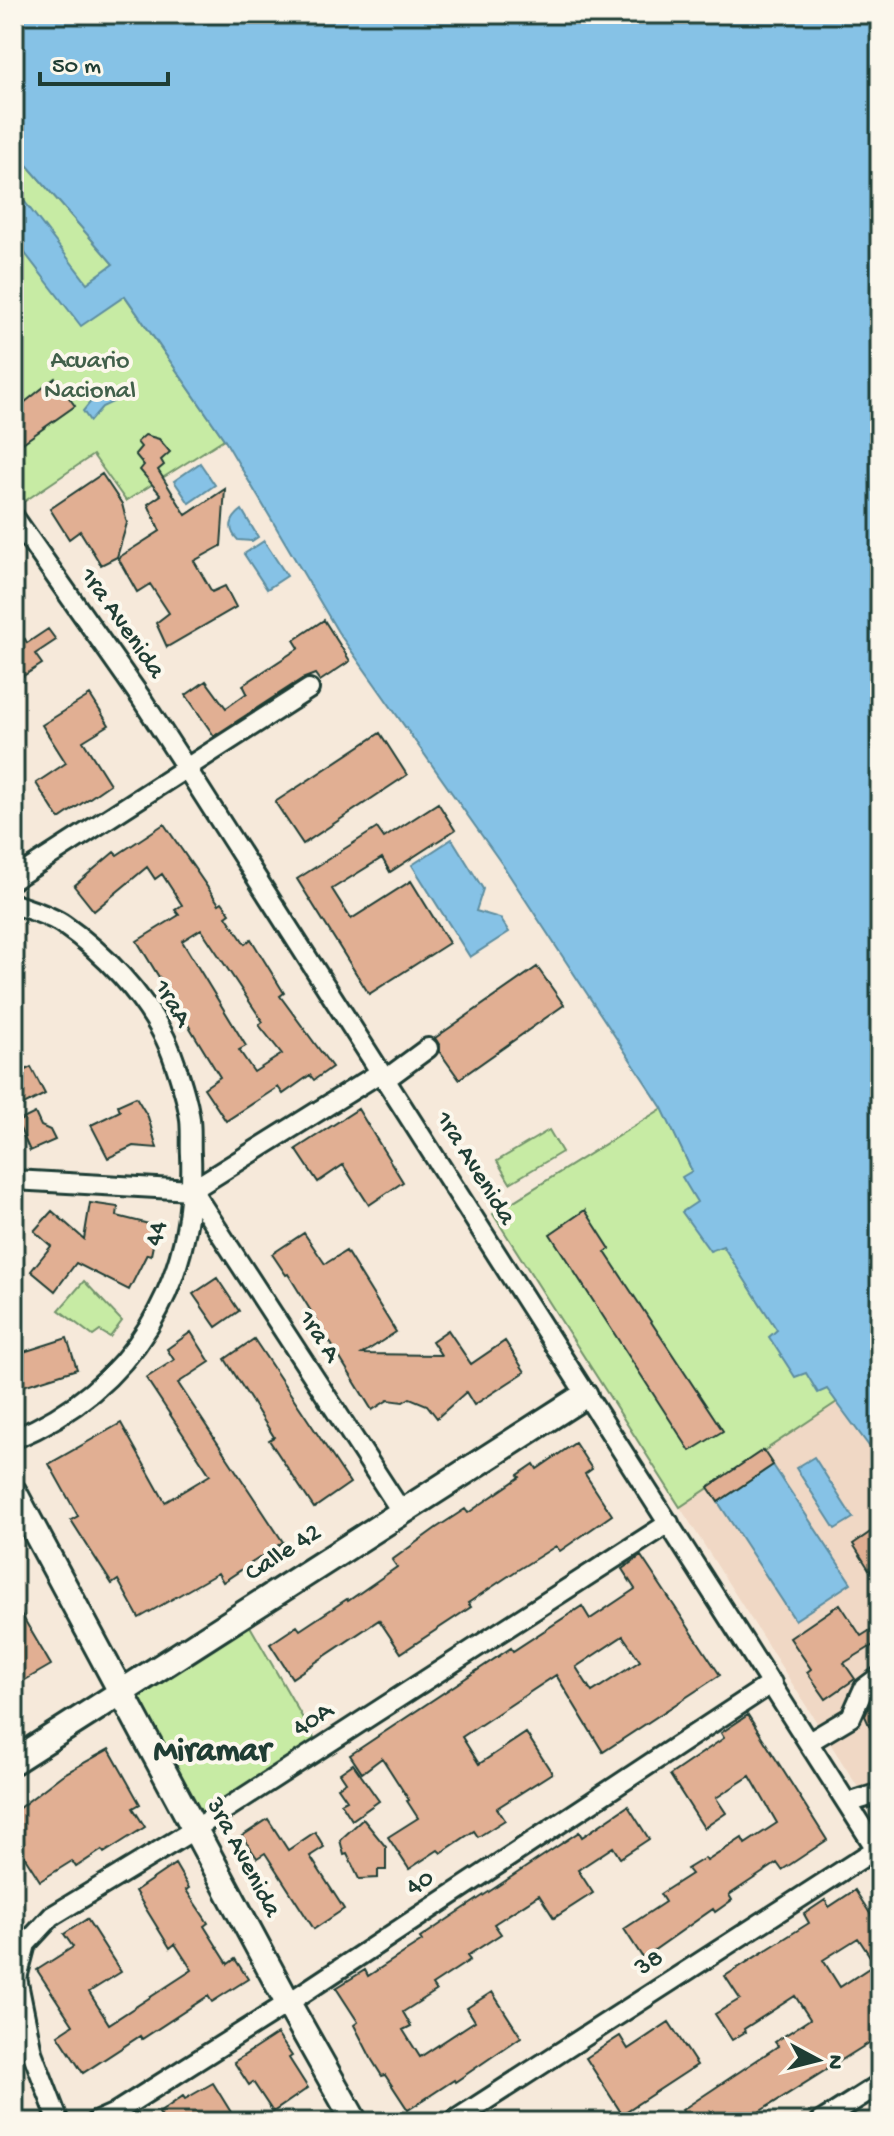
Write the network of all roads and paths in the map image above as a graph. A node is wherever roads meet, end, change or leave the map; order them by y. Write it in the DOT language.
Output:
graph roads {
  1 [pos="14,517"];
  2 [pos="309,689"];
  3 [pos="187,769"];
  4 [pos="14,879"];
  5 [pos="14,904"];
  6 [pos="428,1048"];
  7 [pos="383,1075"];
  8 [pos="14,1180"];
  9 [pos="192,1190"];
  10 [pos="585,1395"];
  11 [pos="14,1439"];
  12 [pos="14,1492"];
  13 [pos="401,1511"];
  14 [pos="669,1523"];
  15 [pos="880,1676"];
  16 [pos="772,1683"];
  17 [pos="122,1691"];
  18 [pos="809,1742"];
  19 [pos="14,1761"];
  20 [pos="880,1793"];
  21 [pos="848,1803"];
  22 [pos="195,1829"];
  23 [pos="878,1852"];
  24 [pos="288,2003"];
  25 [pos="880,2084"];
  26 [pos="59,2122"];
  27 [pos="95,2122"];
  28 [pos="355,2122"];
  29 [pos="452,2122"];
  30 [pos="820,2122"];
  1 -- 3 [label="street, 1ra Avenida"];
  2 -- 3 [label="street"];
  3 -- 4 [label="street"];
  3 -- 7 [label="street, 1ra Avenida"];
  5 -- 9 [label="street, 1raA"];
  6 -- 7 [label="street"];
  7 -- 9 [label="street"];
  7 -- 10 [label="street, 1ra Avenida"];
  8 -- 9 [label="street"];
  9 -- 11 [label="street, 44"];
  9 -- 13 [label="street, 1ra A"];
  10 -- 13 [label="main road, Calle 42"];
  10 -- 14 [label="street, 1ra Avenida"];
  12 -- 17 [label="main road, 3ra Avenida"];
  13 -- 17 [label="main road, Calle 42"];
  14 -- 16 [label="street, 1ra Avenida"];
  14 -- 22 [label="street, 40A"];
  15 -- 18 [label="street"];
  16 -- 18 [label="street, 1ra Avenida"];
  16 -- 24 [label="street, 40"];
  17 -- 19 [label="main road, Calle 42"];
  17 -- 22 [label="main road, 3ra Avenida"];
  18 -- 21 [label="street, 1ra Avenida"];
  20 -- 21 [label="street"];
  21 -- 23 [label="street, 1ra Avenida"];
  22 -- 24 [label="main road, 3ra Avenida"];
  22 -- 26 [label="street, 40A"];
  23 -- 29 [label="street, 38"];
  24 -- 27 [label="street, 40"];
  24 -- 28 [label="main road, 3ra Avenida"];
  25 -- 30 [label="street"];
}
